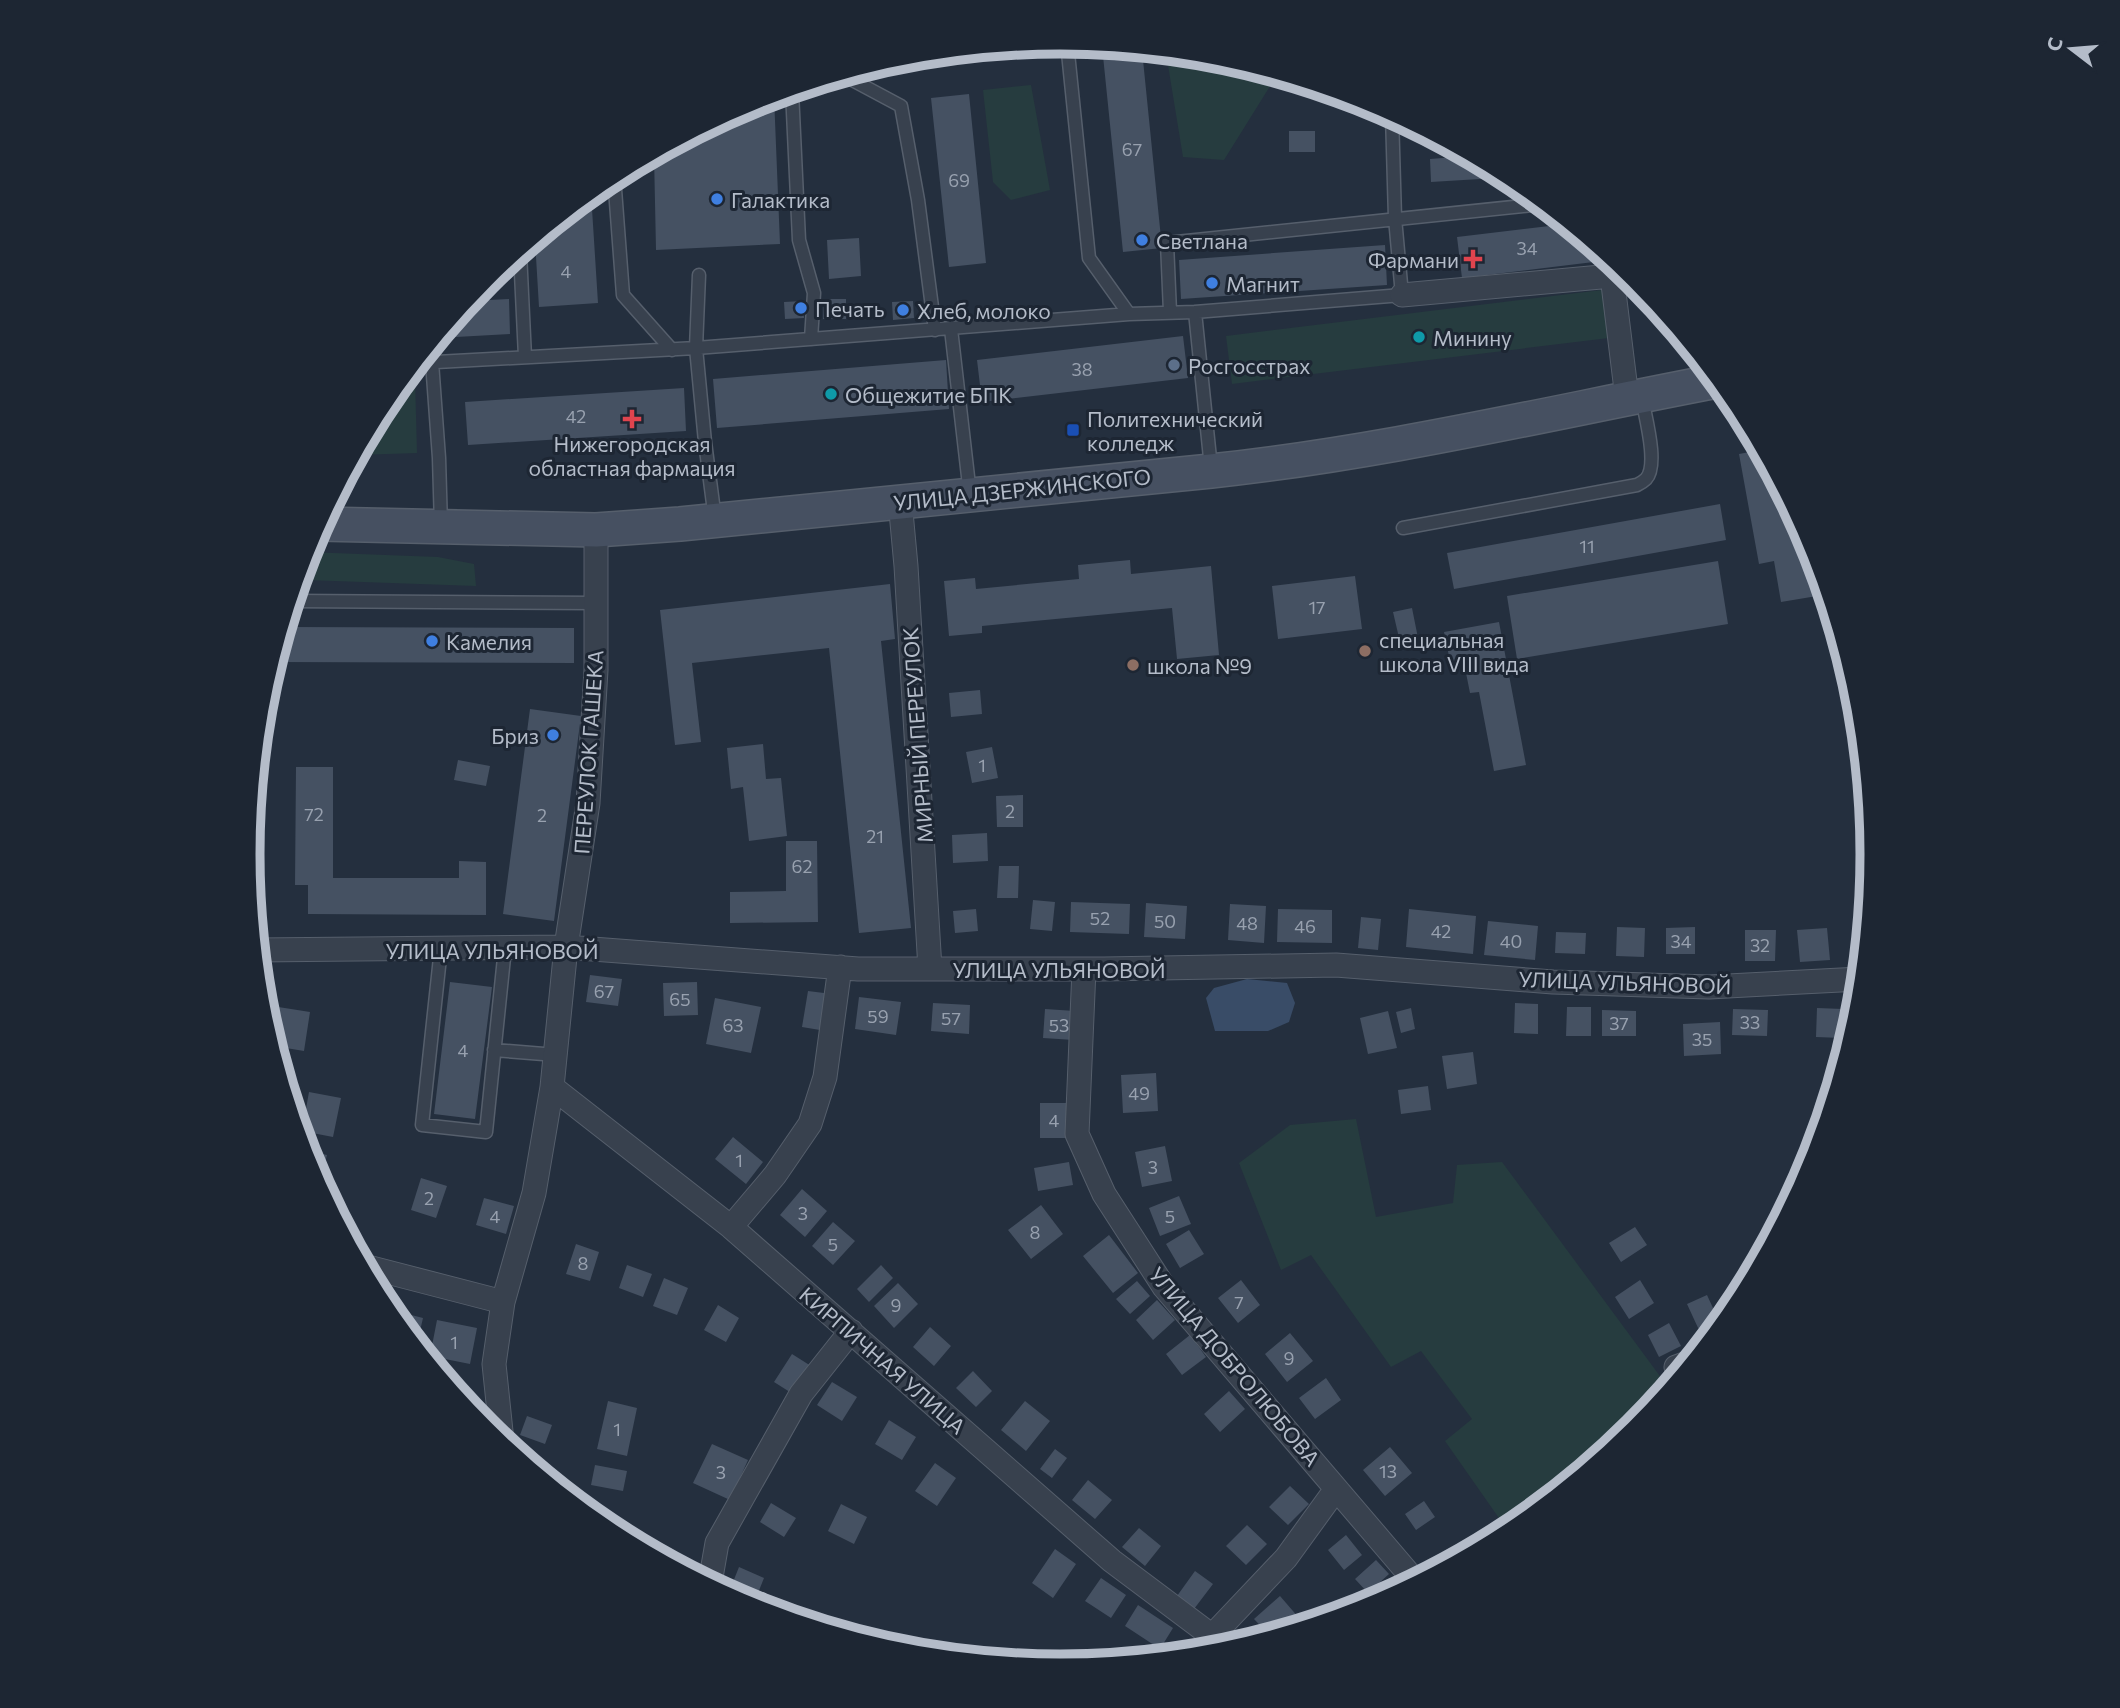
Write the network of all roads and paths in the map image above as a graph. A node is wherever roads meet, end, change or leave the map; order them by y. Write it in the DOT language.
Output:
graph roads {
  1 [pos="1068,54"];
  2 [pos="855,81"];
  3 [pos="792,101"];
  4 [pos="1392,127"];
  5 [pos="615,190"];
  6 [pos="1527,205"];
  7 [pos="1395,218"];
  8 [pos="517,267"];
  9 [pos="699,275"];
  10 [pos="1611,275"];
  11 [pos="1620,283"];
  12 [pos="1402,295"];
  13 [pos="1170,312"];
  14 [pos="1195,312"];
  15 [pos="1129,314"];
  16 [pos="951,329"];
  17 [pos="935,330"];
  18 [pos="811,339"];
  19 [pos="696,348"];
  20 [pos="671,350"];
  21 [pos="525,357"];
  22 [pos="432,362"];
  23 [pos="1706,383"];
  24 [pos="1634,397"];
  25 [pos="1211,471"];
  26 [pos="970,494"];
  27 [pos="900,501"];
  28 [pos="715,520"];
  29 [pos="332,524"];
  30 [pos="440,527"];
  31 [pos="1403,528"];
  32 [pos="596,530"];
  33 [pos="302,601"];
  34 [pos="596,603"];
  35 [pos="566,947"];
  36 [pos="441,948"];
  37 [pos="505,948"];
  38 [pos="266,950"];
  39 [pos="840,967"];
  40 [pos="930,969"];
  41 [pos="1084,969"];
  42 [pos="1849,980"];
  43 [pos="494,1050"];
  44 [pos="556,1055"];
  45 [pos="552,1087"];
  46 [pos="731,1227"];
  47 [pos="377,1269"];
  48 [pos="503,1302"];
  49 [pos="850,1331"];
  50 [pos="500,1426"];
  51 [pos="1336,1489"];
  52 [pos="1409,1573"];
  53 [pos="712,1574"];
  54 [pos="1224,1636"];
  55 [pos="1216,1638"];
  1 -- 15 [label="lane"];
  2 -- 17 [label="lane"];
  3 -- 18 [label="lane"];
  4 -- 7 [label="lane"];
  5 -- 20 [label="lane"];
  6 -- 7 [label="lane"];
  7 -- 12 [label="lane"];
  7 -- 13 [label="lane"];
  8 -- 21 [label="lane"];
  9 -- 19 [label="lane"];
  10 -- 12 [label="street"];
  11 -- 24 [label="street"];
  12 -- 14 [label="lane"];
  13 -- 14 [label="lane"];
  13 -- 15 [label="lane"];
  14 -- 25 [label="lane"];
  15 -- 16 [label="lane"];
  16 -- 17 [label="lane"];
  16 -- 26 [label="lane"];
  17 -- 18 [label="lane"];
  18 -- 19 [label="lane"];
  19 -- 20 [label="lane"];
  19 -- 28 [label="lane"];
  20 -- 21 [label="lane"];
  21 -- 22 [label="lane"];
  22 -- 30 [label="lane"];
  23 -- 24 [label="main road, УЛИЦА ДЗЕРЖИНСКОГО"];
  24 -- 25 [label="main road, УЛИЦА ДЗЕРЖИНСКОГО"];
  24 -- 31 [label="lane"];
  25 -- 26 [label="main road, УЛИЦА ДЗЕРЖИНСКОГО"];
  26 -- 27 [label="main road, УЛИЦА ДЗЕРЖИНСКОГО"];
  27 -- 28 [label="main road, УЛИЦА ДЗЕРЖИНСКОГО"];
  27 -- 40 [label="street, МИРНЫЙ ПЕРЕУЛОК"];
  28 -- 32 [label="main road, УЛИЦА ДЗЕРЖИНСКОГО"];
  29 -- 30 [label="main road, УЛИЦА ДЗЕРЖИНСКОГО"];
  30 -- 32 [label="main road, УЛИЦА ДЗЕРЖИНСКОГО"];
  32 -- 34 [label="street, ПЕРЕУЛОК ГАШЕКА"];
  33 -- 34 [label="lane"];
  34 -- 35 [label="street, ПЕРЕУЛОК ГАШЕКА"];
  35 -- 37 [label="street, УЛИЦА УЛЬЯНОВОЙ"];
  35 -- 39 [label="street, УЛИЦА УЛЬЯНОВОЙ"];
  35 -- 44 [label="street, ПЕРЕУЛОК ГАШЕКА"];
  36 -- 37 [label="street, УЛИЦА УЛЬЯНОВОЙ"];
  36 -- 38 [label="street, УЛИЦА УЛЬЯНОВОЙ"];
  36 -- 43 [label="lane"];
  37 -- 43 [label="lane"];
  39 -- 40 [label="street, УЛИЦА УЛЬЯНОВОЙ"];
  39 -- 46 [label="street"];
  40 -- 41 [label="street, УЛИЦА УЛЬЯНОВОЙ"];
  41 -- 42 [label="street, УЛИЦА УЛЬЯНОВОЙ"];
  41 -- 51 [label="street, УЛИЦА ДОБРОЛЮБОВА"];
  43 -- 44 [label="lane"];
  44 -- 45 [label="street, ПЕРЕУЛОК ГАШЕКА"];
  45 -- 46 [label="street, КИРПИЧНАЯ УЛИЦА"];
  45 -- 48 [label="street, ПЕРЕУЛОК ГАШЕКА"];
  46 -- 49 [label="street, КИРПИЧНАЯ УЛИЦА"];
  47 -- 48 [label="street"];
  48 -- 50 [label="street, ПЕРЕУЛОК ГАШЕКА"];
  49 -- 53 [label="street"];
  49 -- 55 [label="street, КИРПИЧНАЯ УЛИЦА"];
  51 -- 52 [label="street, УЛИЦА ДОБРОЛЮБОВА"];
  51 -- 54 [label="street, КИРПИЧНАЯ УЛИЦА"];
}
